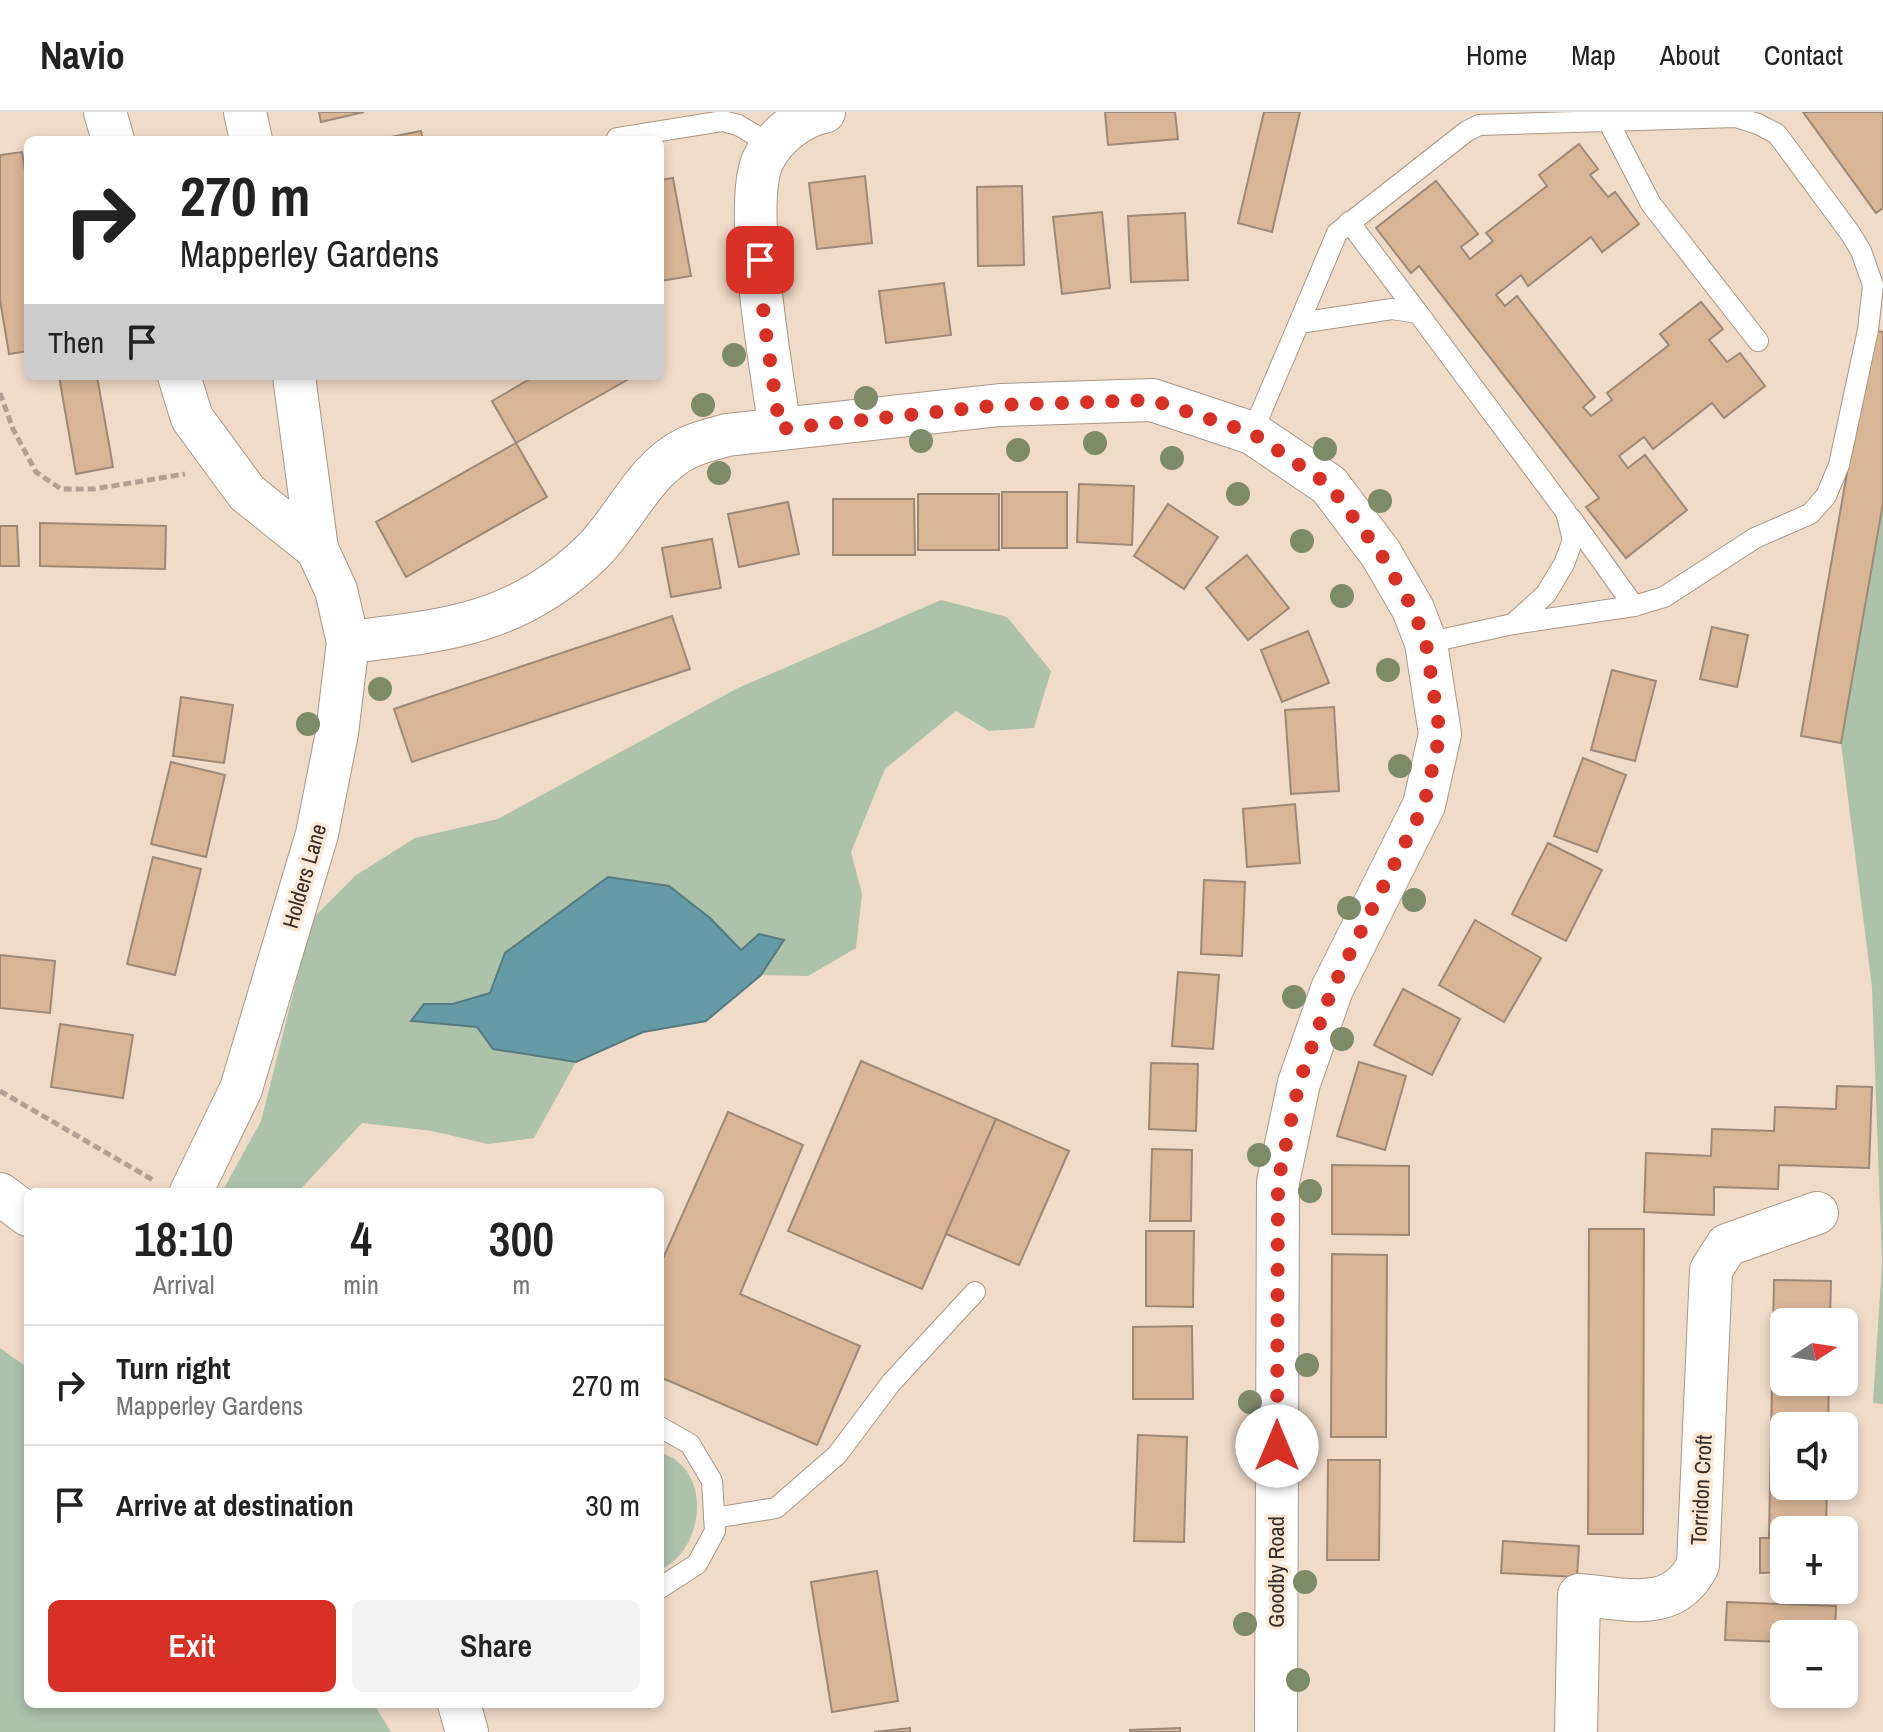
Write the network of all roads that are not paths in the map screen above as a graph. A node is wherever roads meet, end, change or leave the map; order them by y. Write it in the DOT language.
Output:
graph roads {
  1 [pos="105,112"];
  2 [pos="245,112"];
  3 [pos="824,112"];
  4 [pos="1608,121"];
  5 [pos="112,136"];
  6 [pos="250,136"];
  7 [pos="630,136"];
  8 [pos="772,145"];
  9 [pos="1349,222"];
  10 [pos="1418,313"];
  11 [pos="1299,323"];
  12 [pos="1758,341"];
  13 [pos="180,380"];
  14 [pos="295,380"];
  15 [pos="780,429"];
  16 [pos="1252,433"];
  17 [pos="1566,512"];
  18 [pos="317,549"];
  19 [pos="1634,606"];
  20 [pos="1513,624"];
  21 [pos="348,642"];
  22 [pos="1426,643"];
  23 [pos="176,1188"];
  24 [pos="0,1194"];
  25 [pos="24,1212"];
  26 [pos="1817,1213"];
  27 [pos="975,1292"];
  28 [pos="664,1429"];
  29 [pos="714,1518"];
  30 [pos="664,1585"];
  31 [pos="460,1708"];
  32 [pos="467,1732"];
  33 [pos="1276,1732"];
  34 [pos="1576,1732"];
  1 -- 5 [label="street"];
  2 -- 6 [label="street"];
  3 -- 8 [label="street"];
  4 -- 9 [label="lane"];
  4 -- 12 [label="lane"];
  4 -- 19 [label="lane"];
  7 -- 8 [label="lane"];
  8 -- 15 [label="street"];
  9 -- 10 [label="lane"];
  9 -- 11 [label="lane"];
  10 -- 11 [label="lane"];
  10 -- 17 [label="lane"];
  11 -- 16 [label="lane"];
  13 -- 18 [label="street, Holders Lane"];
  14 -- 18 [label="street, Holders Lane"];
  15 -- 16 [label="street, Goodby Road"];
  15 -- 21 [label="street, Goodby Road"];
  16 -- 22 [label="street, Goodby Road"];
  17 -- 19 [label="lane"];
  17 -- 20 [label="lane"];
  18 -- 21 [label="street, Holders Lane"];
  19 -- 20 [label="lane"];
  20 -- 22 [label="lane"];
  21 -- 23 [label="street, Holders Lane"];
  22 -- 33 [label="street, Goodby Road"];
  24 -- 25 [label="street"];
  26 -- 34 [label="street, Torridon Croft"];
  27 -- 29 [label="lane"];
  28 -- 29 [label="lane"];
  29 -- 30 [label="lane"];
  31 -- 32 [label="street"];
}
